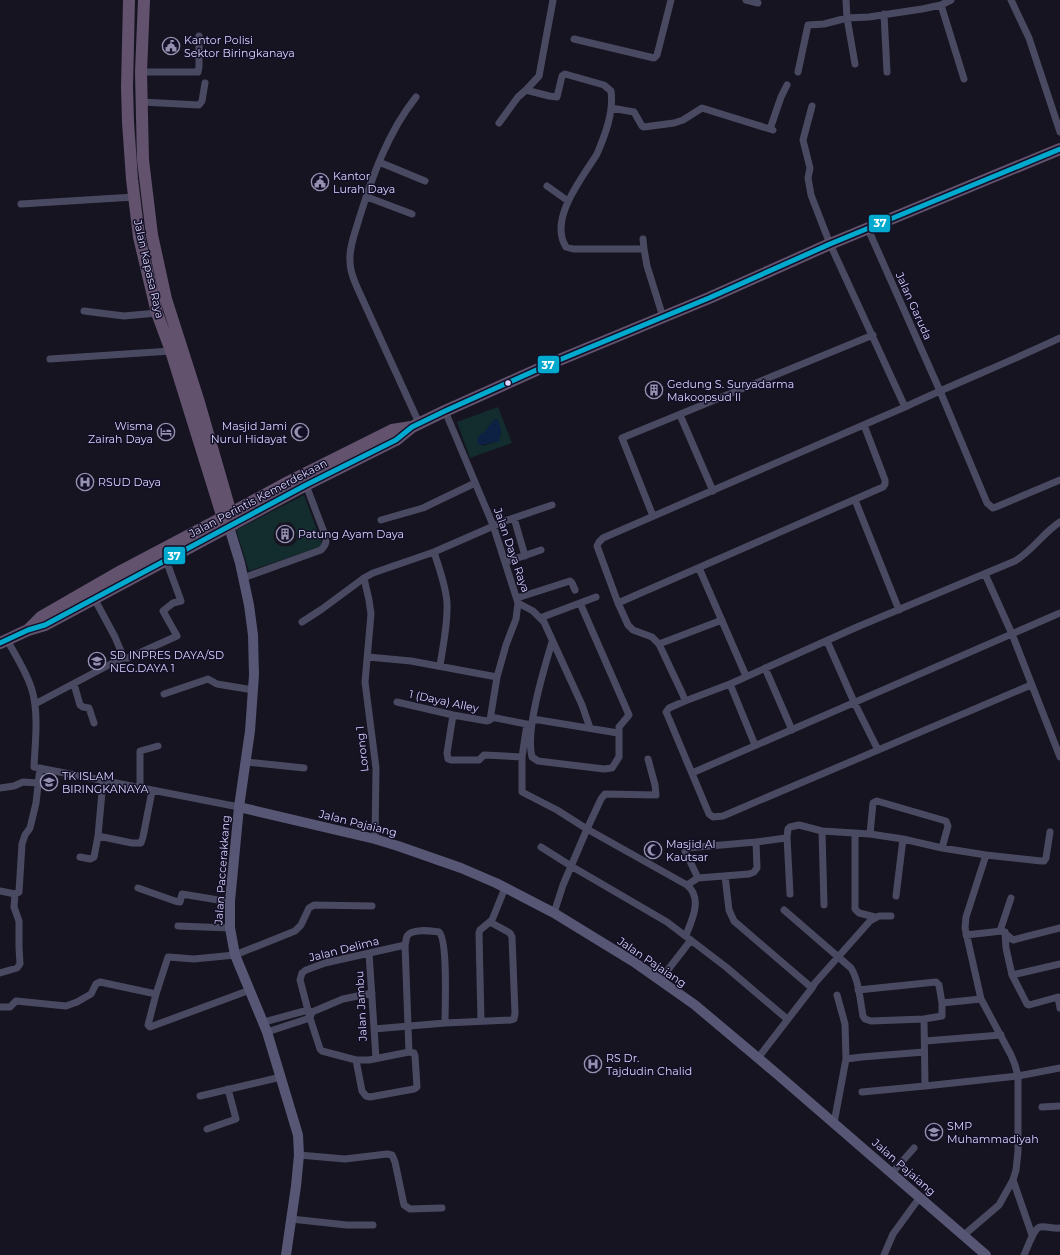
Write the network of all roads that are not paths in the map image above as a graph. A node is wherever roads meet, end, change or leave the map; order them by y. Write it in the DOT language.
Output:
graph roads {
  1 [pos="129,0"];
  2 [pos="144,0"];
  3 [pos="553,0"];
  4 [pos="671,0"];
  5 [pos="746,0"];
  6 [pos="846,0"];
  7 [pos="951,0"];
  8 [pos="1011,0"];
  9 [pos="758,3"];
  10 [pos="942,5"];
  11 [pos="884,14"];
  12 [pos="847,18"];
  13 [pos="199,36"];
  14 [pos="128,39"];
  15 [pos="574,39"];
  16 [pos="142,40"];
  17 [pos="855,64"];
  18 [pos="142,72"];
  19 [pos="798,72"];
  20 [pos="888,72"];
  21 [pos="964,79"];
  22 [pos="205,83"];
  23 [pos="786,85"];
  24 [pos="526,90"];
  25 [pos="416,97"];
  26 [pos="142,102"];
  27 [pos="812,106"];
  28 [pos="611,108"];
  29 [pos="128,122"];
  30 [pos="142,122"];
  31 [pos="499,123"];
  32 [pos="1060,132"];
  33 [pos="1060,149"];
  34 [pos="379,162"];
  35 [pos="425,181"];
  36 [pos="547,186"];
  37 [pos="367,197"];
  38 [pos="134,198"];
  39 [pos="568,201"];
  40 [pos="21,204"];
  41 [pos="412,214"];
  42 [pos="868,229"];
  43 [pos="152,235"];
  44 [pos="139,237"];
  45 [pos="643,239"];
  46 [pos="830,244"];
  47 [pos="644,249"];
  48 [pos="84,311"];
  49 [pos="157,313"];
  50 [pos="663,317"];
  51 [pos="873,334"];
  52 [pos="1060,338"];
  53 [pos="171,351"];
  54 [pos="50,359"];
  55 [pos="940,391"];
  56 [pos="192,400"];
  57 [pos="905,408"];
  58 [pos="445,411"];
  59 [pos="680,415"];
  60 [pos="415,425"];
  61 [pos="864,425"];
  62 [pos="1060,480"];
  63 [pos="475,483"];
  64 [pos="306,485"];
  65 [pos="713,491"];
  66 [pos="855,500"];
  67 [pos="552,505"];
  68 [pos="653,516"];
  69 [pos="514,518"];
  70 [pos="381,520"];
  71 [pos="229,522"];
  72 [pos="1060,522"];
  73 [pos="493,525"];
  74 [pos="541,550"];
  75 [pos="434,552"];
  76 [pos="525,556"];
  77 [pos="166,560"];
  78 [pos="506,562"];
  79 [pos="699,568"];
  80 [pos="985,574"];
  81 [pos="124,576"];
  82 [pos="243,578"];
  83 [pos="364,578"];
  84 [pos="575,590"];
  85 [pos="596,597"];
  86 [pos="94,598"];
  87 [pos="517,601"];
  88 [pos="580,603"];
  89 [pos="618,603"];
  90 [pos="899,610"];
  91 [pos="1060,613"];
  92 [pos="540,618"];
  93 [pos="722,620"];
  94 [pos="302,622"];
  95 [pos="28,630"];
  96 [pos="1012,634"];
  97 [pos="827,641"];
  98 [pos="4,642"];
  99 [pos="552,642"];
  100 [pos="659,644"];
  101 [pos="368,657"];
  102 [pos="122,658"];
  103 [pos="440,666"];
  104 [pos="765,668"];
  105 [pos="746,676"];
  106 [pos="497,677"];
  107 [pos="74,684"];
  108 [pos="730,684"];
  109 [pos="1032,685"];
  110 [pos="254,690"];
  111 [pos="164,694"];
  112 [pos="685,701"];
  113 [pos="397,702"];
  114 [pos="854,702"];
  115 [pos="34,704"];
  116 [pos="453,715"];
  117 [pos="489,719"];
  118 [pos="94,723"];
  119 [pos="530,723"];
  120 [pos="590,728"];
  121 [pos="792,730"];
  122 [pos="618,733"];
  123 [pos="755,745"];
  124 [pos="158,746"];
  125 [pos="878,750"];
  126 [pos="522,757"];
  127 [pos="1060,757"];
  128 [pos="648,759"];
  129 [pos="246,762"];
  130 [pos="40,768"];
  131 [pos="304,768"];
  132 [pos="692,773"];
  133 [pos="103,781"];
  134 [pos="38,784"];
  135 [pos="0,788"];
  136 [pos="140,788"];
  137 [pos="152,791"];
  138 [pos="239,807"];
  139 [pos="587,829"];
  140 [pos="822,831"];
  141 [pos="1050,832"];
  142 [pos="855,834"];
  143 [pos="870,834"];
  144 [pos="98,836"];
  145 [pos="787,837"];
  146 [pos="375,839"];
  147 [pos="903,839"];
  148 [pos="756,842"];
  149 [pos="541,846"];
  150 [pos="942,848"];
  151 [pos="986,855"];
  152 [pos="80,857"];
  153 [pos="571,866"];
  154 [pos="725,876"];
  155 [pos="698,878"];
  156 [pos="687,885"];
  157 [pos="138,888"];
  158 [pos="505,888"];
  159 [pos="0,891"];
  160 [pos="15,894"];
  161 [pos="790,894"];
  162 [pos="896,896"];
  163 [pos="1011,898"];
  164 [pos="230,902"];
  165 [pos="372,906"];
  166 [pos="824,906"];
  167 [pos="784,910"];
  168 [pos="554,913"];
  169 [pos="891,916"];
  170 [pos="875,917"];
  171 [pos="490,922"];
  172 [pos="178,926"];
  173 [pos="230,928"];
  174 [pos="1060,928"];
  175 [pos="1002,931"];
  176 [pos="966,935"];
  177 [pos="688,938"];
  178 [pos="405,945"];
  179 [pos="369,953"];
  180 [pos="235,955"];
  181 [pos="838,957"];
  182 [pos="1060,964"];
  183 [pos="0,973"];
  184 [pos="1012,975"];
  185 [pos="660,980"];
  186 [pos="812,988"];
  187 [pos="250,990"];
  188 [pos="858,990"];
  189 [pos="372,993"];
  190 [pos="156,994"];
  191 [pos="837,995"];
  192 [pos="981,999"];
  193 [pos="942,1003"];
  194 [pos="0,1007"];
  195 [pos="1060,1008"];
  196 [pos="310,1013"];
  197 [pos="787,1019"];
  198 [pos="924,1019"];
  199 [pos="481,1021"];
  200 [pos="445,1023"];
  201 [pos="409,1026"];
  202 [pos="265,1027"];
  203 [pos="374,1029"];
  204 [pos="1001,1035"];
  205 [pos="925,1041"];
  206 [pos="409,1052"];
  207 [pos="924,1052"];
  208 [pos="376,1058"];
  209 [pos="758,1058"];
  210 [pos="846,1059"];
  211 [pos="356,1060"];
  212 [pos="1060,1068"];
  213 [pos="281,1076"];
  214 [pos="1018,1076"];
  215 [pos="925,1086"];
  216 [pos="228,1089"];
  217 [pos="862,1092"];
  218 [pos="200,1096"];
  219 [pos="1060,1106"];
  220 [pos="1042,1107"];
  221 [pos="834,1123"];
  222 [pos="207,1129"];
  223 [pos="914,1148"];
  224 [pos="299,1155"];
  225 [pos="892,1173"];
  226 [pos="1013,1180"];
  227 [pos="920,1197"];
  228 [pos="442,1208"];
  229 [pos="291,1219"];
  230 [pos="373,1225"];
  231 [pos="1060,1228"];
  232 [pos="964,1235"];
  233 [pos="1032,1235"];
  234 [pos="286,1255"];
  235 [pos="884,1255"];
  236 [pos="986,1255"];
  237 [pos="1024,1255"];
  1 -- 14 [label="highway, Jalan Kapasa Raya"];
  2 -- 16 [label="highway, Jalan Kapasa Raya"];
  3 -- 24 [label="street"];
  4 -- 15 [label="street"];
  5 -- 9 [label="street"];
  6 -- 12 [label="street"];
  7 -- 10 [label="street"];
  8 -- 32 [label="street"];
  10 -- 11 [label="street"];
  10 -- 21 [label="street"];
  11 -- 12 [label="street"];
  11 -- 20 [label="street"];
  12 -- 17 [label="street"];
  12 -- 19 [label="street"];
  13 -- 18 [label="street"];
  14 -- 16 [label="highway"];
  14 -- 29 [label="highway, Jalan Kapasa Raya"];
  16 -- 18 [label="highway, Jalan Kapasa Raya"];
  18 -- 26 [label="highway, Jalan Kapasa Raya"];
  22 -- 26 [label="street"];
  23 -- 28 [label="street"];
  24 -- 28 [label="street"];
  24 -- 31 [label="street"];
  25 -- 34 [label="street"];
  26 -- 30 [label="highway, Jalan Kapasa Raya"];
  27 -- 46 [label="street"];
  28 -- 39 [label="street"];
  29 -- 30 [label="highway"];
  29 -- 38 [label="highway, Jalan Kapasa Raya"];
  30 -- 43 [label="highway, Jalan Kapasa Raya"];
  33 -- 42 [label="highway, Jalan Perintis Kemerdekaan"];
  34 -- 35 [label="street"];
  34 -- 37 [label="street"];
  36 -- 39 [label="street"];
  37 -- 41 [label="street"];
  37 -- 60 [label="street"];
  38 -- 40 [label="street"];
  38 -- 44 [label="highway, Jalan Kapasa Raya"];
  39 -- 47 [label="street"];
  42 -- 46 [label="highway, Jalan Perintis Kemerdekaan"];
  42 -- 55 [label="street, Jalan Garuda"];
  43 -- 44 [label="highway"];
  43 -- 56 [label="highway, Jalan Kapasa Raya"];
  44 -- 49 [label="highway, Jalan Kapasa Raya"];
  45 -- 47 [label="street"];
  46 -- 50 [label="highway, Jalan Perintis Kemerdekaan"];
  46 -- 51 [label="street"];
  47 -- 50 [label="street"];
  48 -- 49 [label="street"];
  49 -- 53 [label="highway, Jalan Kapasa Raya"];
  50 -- 58 [label="highway, Jalan Perintis Kemerdekaan"];
  51 -- 57 [label="street"];
  51 -- 59 [label="street"];
  52 -- 55 [label="street"];
  53 -- 54 [label="street"];
  53 -- 56 [label="highway, Jalan Kapasa Raya"];
  55 -- 57 [label="street"];
  55 -- 62 [label="street, Jalan Garuda"];
  56 -- 71 [label="highway, Jalan Kapasa Raya"];
  57 -- 61 [label="street"];
  58 -- 60 [label="highway, Jalan Perintis Kemerdekaan"];
  58 -- 63 [label="street, Jalan Daya Raya"];
  59 -- 65 [label="street"];
  59 -- 68 [label="street"];
  60 -- 64 [label="highway, Jalan Perintis Kemerdekaan"];
  60 -- 71 [label="highway, Jalan Perintis Kemerdekaan"];
  61 -- 65 [label="street"];
  61 -- 66 [label="street"];
  63 -- 70 [label="street"];
  63 -- 73 [label="street, Jalan Daya Raya"];
  64 -- 71 [label="highway, Jalan Perintis Kemerdekaan"];
  64 -- 82 [label="street"];
  65 -- 68 [label="street"];
  66 -- 79 [label="street"];
  66 -- 90 [label="street"];
  67 -- 69 [label="street"];
  68 -- 89 [label="street"];
  69 -- 73 [label="street"];
  69 -- 76 [label="street"];
  71 -- 77 [label="highway, Jalan Perintis Kemerdekaan"];
  71 -- 81 [label="highway, Jalan Perintis Kemerdekaan"];
  71 -- 82 [label="main road, Jalan Paccerakkang"];
  72 -- 80 [label="street"];
  73 -- 75 [label="street"];
  73 -- 78 [label="street, Jalan Daya Raya"];
  74 -- 76 [label="street"];
  75 -- 83 [label="street"];
  75 -- 103 [label="street"];
  76 -- 78 [label="street"];
  77 -- 81 [label="highway, Jalan Perintis Kemerdekaan"];
  77 -- 102 [label="street"];
  78 -- 87 [label="street, Jalan Daya Raya"];
  79 -- 89 [label="street"];
  79 -- 93 [label="street"];
  80 -- 90 [label="street"];
  80 -- 96 [label="street"];
  81 -- 86 [label="highway, Jalan Perintis Kemerdekaan"];
  81 -- 95 [label="highway, Jalan Perintis Kemerdekaan"];
  82 -- 110 [label="main road, Jalan Paccerakkang"];
  83 -- 94 [label="street"];
  83 -- 101 [label="street, Lorong 1"];
  84 -- 87 [label="street"];
  85 -- 88 [label="street"];
  86 -- 95 [label="highway, Jalan Perintis Kemerdekaan"];
  86 -- 102 [label="street"];
  87 -- 92 [label="street"];
  87 -- 106 [label="street, Jalan Daya Raya"];
  88 -- 92 [label="street"];
  88 -- 122 [label="street"];
  89 -- 100 [label="street"];
  90 -- 97 [label="street"];
  91 -- 96 [label="street"];
  92 -- 99 [label="street"];
  93 -- 100 [label="street"];
  93 -- 105 [label="street"];
  95 -- 98 [label="highway, Jalan Perintis Kemerdekaan"];
  96 -- 109 [label="street"];
  96 -- 114 [label="street"];
  97 -- 104 [label="street"];
  97 -- 114 [label="street"];
  98 -- 115 [label="street"];
  99 -- 119 [label="street"];
  99 -- 120 [label="street"];
  100 -- 112 [label="street"];
  101 -- 103 [label="street"];
  101 -- 146 [label="street, Lorong 1"];
  102 -- 107 [label="street"];
  103 -- 106 [label="street"];
  104 -- 105 [label="street"];
  104 -- 121 [label="street"];
  105 -- 108 [label="street"];
  106 -- 117 [label="street, Jalan Daya Raya"];
  107 -- 115 [label="street"];
  107 -- 118 [label="street"];
  108 -- 112 [label="street"];
  108 -- 123 [label="street"];
  109 -- 125 [label="street"];
  109 -- 127 [label="street"];
  110 -- 111 [label="street"];
  110 -- 129 [label="main road, Jalan Paccerakkang"];
  112 -- 132 [label="street"];
  113 -- 116 [label="street, 1 (Daya) Alley"];
  114 -- 121 [label="street"];
  114 -- 125 [label="street"];
  115 -- 130 [label="street"];
  116 -- 117 [label="street, 1 (Daya) Alley"];
  116 -- 126 [label="street"];
  117 -- 119 [label="street, 1 (Daya) Alley"];
  119 -- 120 [label="street, 1 (Daya) Alley"];
  119 -- 122 [label="street"];
  119 -- 126 [label="street"];
  120 -- 122 [label="street, 1 (Daya) Alley"];
  121 -- 123 [label="street"];
  123 -- 132 [label="street"];
  124 -- 136 [label="street"];
  125 -- 132 [label="street"];
  126 -- 139 [label="street"];
  128 -- 139 [label="street"];
  129 -- 131 [label="street"];
  129 -- 138 [label="main road, Jalan Paccerakkang"];
  130 -- 133 [label="street"];
  130 -- 134 [label="street"];
  133 -- 136 [label="street"];
  133 -- 144 [label="street"];
  134 -- 135 [label="street"];
  134 -- 160 [label="street"];
  136 -- 137 [label="street"];
  137 -- 138 [label="street"];
  137 -- 144 [label="street"];
  138 -- 146 [label="main road, Jalan Pajaiang"];
  138 -- 164 [label="main road, Jalan Paccerakkang"];
  139 -- 153 [label="street"];
  139 -- 156 [label="street"];
  140 -- 142 [label="street"];
  140 -- 145 [label="street"];
  140 -- 166 [label="street"];
  141 -- 151 [label="street"];
  142 -- 143 [label="street"];
  142 -- 170 [label="street"];
  143 -- 147 [label="street"];
  143 -- 150 [label="street"];
  144 -- 152 [label="street"];
  145 -- 148 [label="street"];
  145 -- 161 [label="street"];
  146 -- 158 [label="main road, Jalan Pajaiang"];
  147 -- 150 [label="street"];
  147 -- 162 [label="street"];
  148 -- 154 [label="street"];
  148 -- 155 [label="street"];
  149 -- 153 [label="street"];
  150 -- 151 [label="street"];
  151 -- 176 [label="street"];
  153 -- 168 [label="street"];
  153 -- 177 [label="street"];
  154 -- 155 [label="street"];
  154 -- 186 [label="street"];
  155 -- 156 [label="street"];
  156 -- 177 [label="street"];
  157 -- 164 [label="street"];
  158 -- 168 [label="main road, Jalan Pajaiang"];
  158 -- 171 [label="street"];
  159 -- 160 [label="street"];
  160 -- 183 [label="street"];
  163 -- 175 [label="street"];
  164 -- 173 [label="main road, Jalan Paccerakkang"];
  165 -- 180 [label="street"];
  167 -- 181 [label="street"];
  168 -- 185 [label="main road, Jalan Pajaiang"];
  169 -- 170 [label="street"];
  170 -- 181 [label="street"];
  171 -- 199 [label="street"];
  171 -- 199 [label="street"];
  172 -- 173 [label="street"];
  173 -- 180 [label="main road, Jalan Paccerakkang"];
  174 -- 175 [label="street"];
  175 -- 176 [label="street"];
  175 -- 184 [label="street"];
  176 -- 192 [label="street"];
  177 -- 185 [label="street"];
  177 -- 197 [label="street"];
  178 -- 179 [label="street, Jalan Delima"];
  178 -- 200 [label="street"];
  178 -- 201 [label="street"];
  179 -- 189 [label="street, Jalan Jambu"];
  179 -- 196 [label="street, Jalan Delima"];
  180 -- 187 [label="main road, Jalan Paccerakkang"];
  180 -- 190 [label="street"];
  181 -- 186 [label="street"];
  181 -- 188 [label="street"];
  182 -- 184 [label="street"];
  184 -- 195 [label="street"];
  185 -- 209 [label="main road, Jalan Pajaiang"];
  186 -- 197 [label="street"];
  187 -- 190 [label="street"];
  187 -- 202 [label="main road, Jalan Paccerakkang"];
  188 -- 193 [label="street"];
  188 -- 198 [label="street"];
  189 -- 196 [label="street"];
  189 -- 203 [label="street, Jalan Jambu"];
  190 -- 194 [label="street"];
  191 -- 210 [label="street"];
  192 -- 193 [label="street"];
  192 -- 204 [label="street"];
  193 -- 198 [label="street"];
  196 -- 202 [label="street"];
  196 -- 211 [label="street"];
  197 -- 209 [label="street"];
  198 -- 205 [label="street"];
  199 -- 200 [label="street"];
  200 -- 201 [label="street"];
  201 -- 203 [label="street"];
  201 -- 206 [label="street"];
  202 -- 213 [label="main road, Jalan Paccerakkang"];
  203 -- 208 [label="street, Jalan Jambu"];
  204 -- 205 [label="street"];
  204 -- 214 [label="street"];
  205 -- 207 [label="street"];
  206 -- 208 [label="street"];
  206 -- 211 [label="street"];
  207 -- 210 [label="street"];
  207 -- 215 [label="street"];
  208 -- 211 [label="street"];
  209 -- 221 [label="main road, Jalan Pajaiang"];
  210 -- 221 [label="street"];
  212 -- 214 [label="street"];
  213 -- 216 [label="street"];
  213 -- 224 [label="main road, Jalan Paccerakkang"];
  214 -- 215 [label="street"];
  214 -- 226 [label="street"];
  215 -- 217 [label="street"];
  216 -- 218 [label="street"];
  216 -- 222 [label="street"];
  219 -- 220 [label="street"];
  221 -- 225 [label="main road, Jalan Pajaiang"];
  223 -- 225 [label="street"];
  224 -- 228 [label="street"];
  224 -- 229 [label="main road, Jalan Paccerakkang"];
  225 -- 227 [label="main road, Jalan Pajaiang"];
  226 -- 232 [label="street"];
  226 -- 233 [label="street"];
  227 -- 232 [label="main road, Jalan Pajaiang"];
  227 -- 235 [label="street"];
  229 -- 230 [label="street"];
  229 -- 234 [label="main road, Jalan Paccerakkang"];
  231 -- 233 [label="street"];
  232 -- 236 [label="main road, Jalan Pajaiang"];
  233 -- 237 [label="street"];
}
